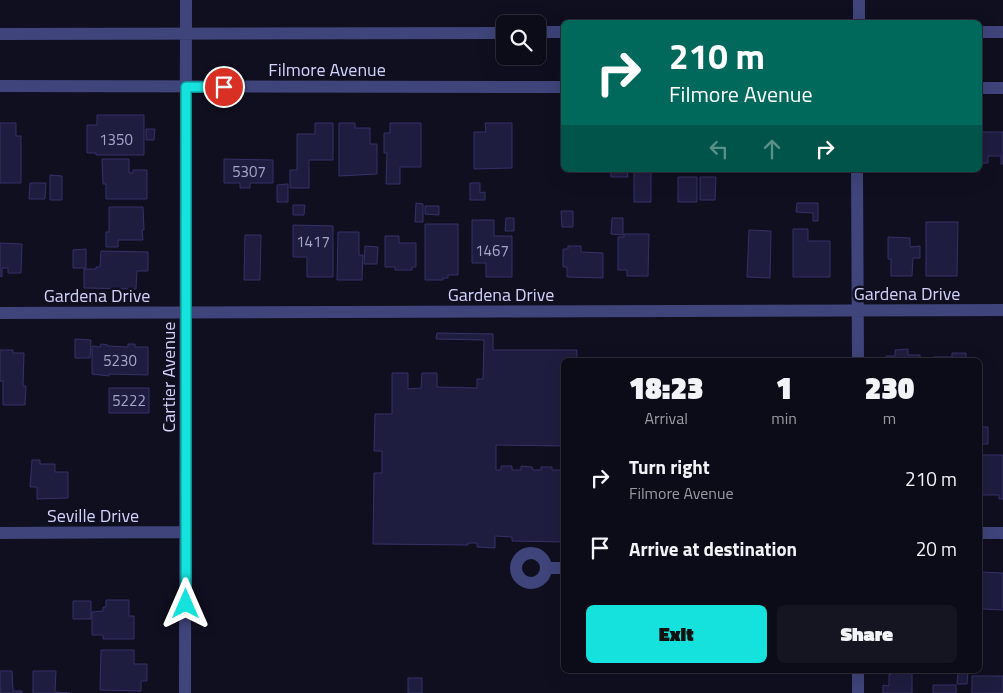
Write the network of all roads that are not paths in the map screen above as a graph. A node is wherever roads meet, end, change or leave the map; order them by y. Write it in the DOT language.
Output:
graph roads {
  1 [pos="186,0"];
  2 [pos="859,0"];
  3 [pos="859,20"];
  4 [pos="496,32"];
  5 [pos="546,32"];
  6 [pos="561,32"];
  7 [pos="982,32"];
  8 [pos="1003,32"];
  9 [pos="186,33"];
  10 [pos="0,34"];
  11 [pos="0,86"];
  12 [pos="186,87"];
  13 [pos="561,87"];
  14 [pos="982,88"];
  15 [pos="1003,88"];
  16 [pos="857,172"];
  17 [pos="857,310"];
  18 [pos="1003,310"];
  19 [pos="0,313"];
  20 [pos="186,313"];
  21 [pos="858,358"];
  22 [pos="186,532"];
  23 [pos="0,533"];
  24 [pos="982,533"];
  25 [pos="1003,533"];
  26 [pos="546,568"];
  27 [pos="561,568"];
  28 [pos="858,673"];
  29 [pos="185,693"];
  30 [pos="858,693"];
  1 -- 9 [label="street, Cartier Avenue"];
  2 -- 3 [label="street"];
  4 -- 9 [label="street, Filmore Avenue"];
  5 -- 6 [label="street"];
  7 -- 8 [label="street"];
  9 -- 10 [label="street, Filmore Avenue"];
  9 -- 12 [label="street, Cartier Avenue"];
  11 -- 12 [label="street, Filmore Avenue"];
  12 -- 13 [label="street, Filmore Avenue"];
  12 -- 20 [label="street, Cartier Avenue"];
  14 -- 15 [label="street"];
  16 -- 17 [label="street"];
  17 -- 18 [label="street, Gardena Drive"];
  17 -- 20 [label="street, Gardena Drive"];
  17 -- 21 [label="street"];
  19 -- 20 [label="street, Gardena Drive"];
  20 -- 22 [label="street, Cartier Avenue"];
  22 -- 23 [label="street, Seville Drive"];
  22 -- 29 [label="street, Cartier Avenue"];
  24 -- 25 [label="street"];
  26 -- 27 [label="street"];
  28 -- 30 [label="street"];
}
